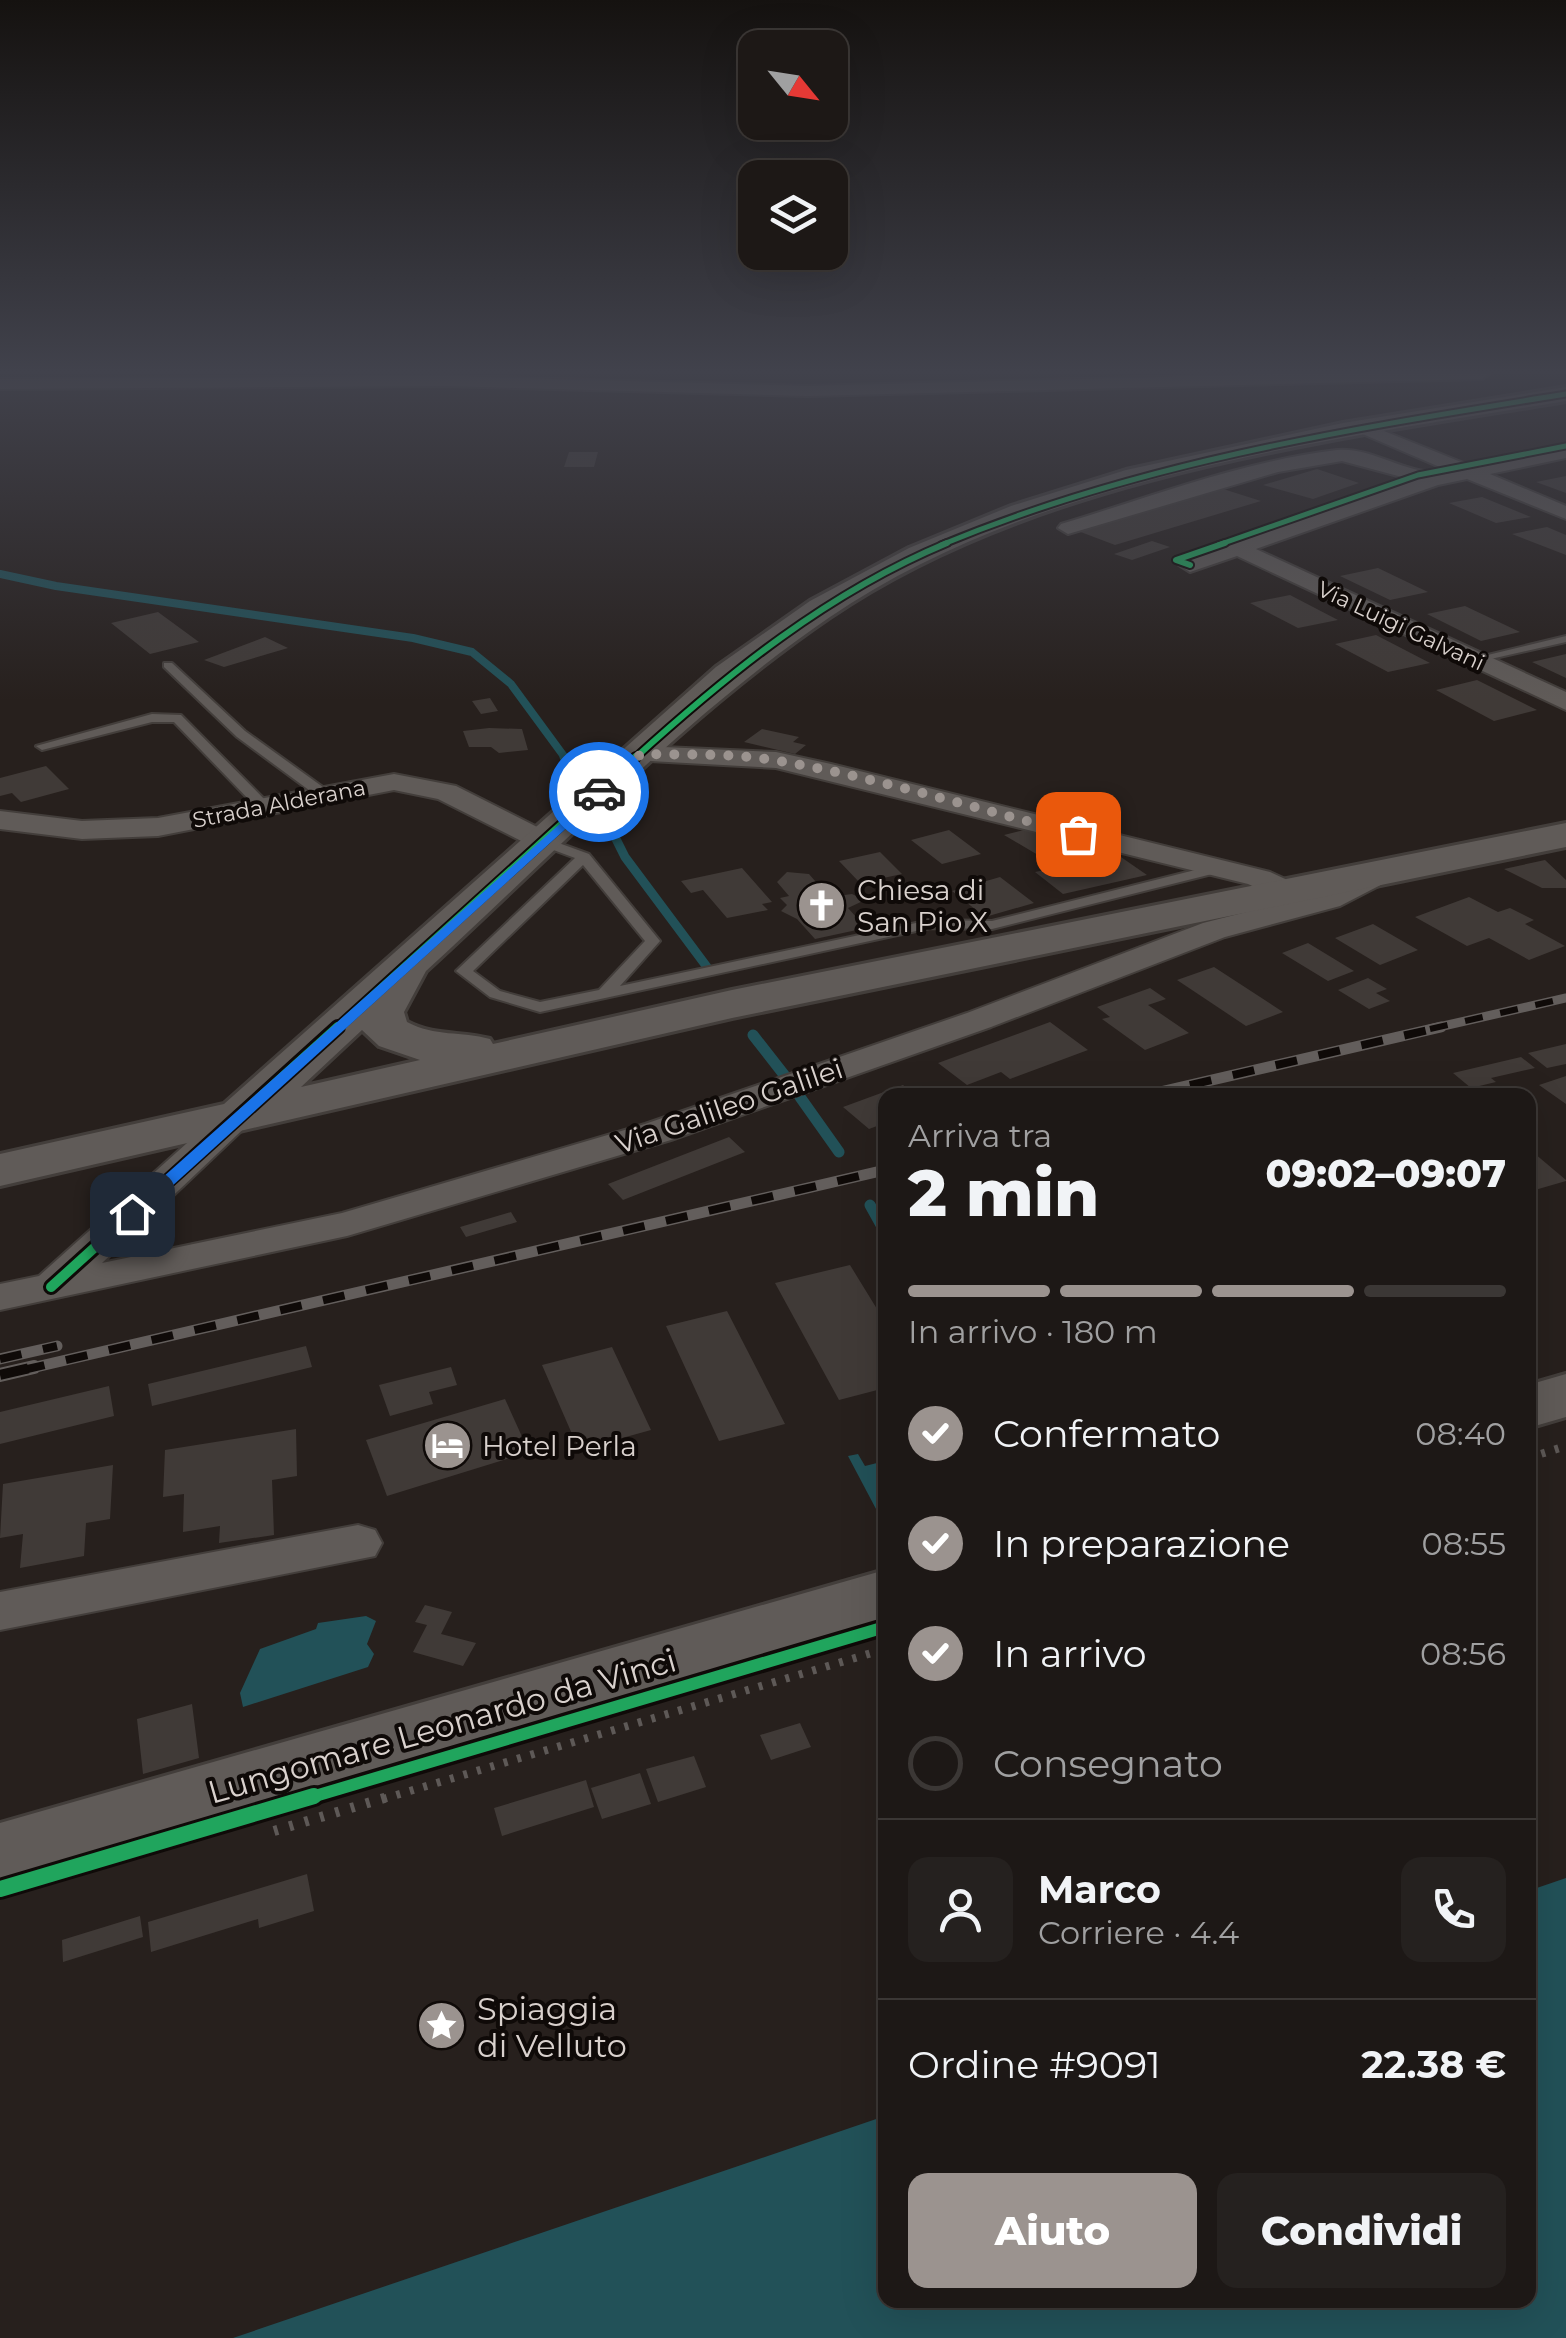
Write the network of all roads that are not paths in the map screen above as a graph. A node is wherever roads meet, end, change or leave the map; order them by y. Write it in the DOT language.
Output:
graph roads {
  1 [pos="1106,483"];
  2 [pos="1220,483"];
  3 [pos="1424,483"];
  4 [pos="1493,483"];
  5 [pos="1566,513"];
  6 [pos="1068,528"];
  7 [pos="1236,548"];
  8 [pos="1190,565"];
  9 [pos="1566,639"];
  10 [pos="1473,660"];
  11 [pos="168,665"];
  12 [pos="1566,702"];
  13 [pos="42,746"];
  14 [pos="641,754"];
  15 [pos="322,792"];
  16 [pos="263,806"];
  17 [pos="0,820"];
  18 [pos="1566,835"];
  19 [pos="545,842"];
  20 [pos="584,857"];
  21 [pos="1219,868"];
  22 [pos="1389,869"];
  23 [pos="1284,890"];
  24 [pos="407,966"];
  25 [pos="604,994"];
  26 [pos="732,1004"];
  27 [pos="239,1116"];
  28 [pos="0,1154"];
  29 [pos="0,1170"];
  30 [pos="52,1287"];
  31 [pos="0,1296"];
  32 [pos="1566,1396"];
  33 [pos="1536,1405"];
  34 [pos="358,1544"];
  35 [pos="878,1598"];
  36 [pos="0,1610"];
  37 [pos="0,1857"];
  1 -- 14 [label="street"];
  2 -- 6 [label="street"];
  3 -- 7 [label="street"];
  4 -- 5 [label="street"];
  7 -- 8 [label="street"];
  7 -- 10 [label="street, Via Luigi Galvani"];
  9 -- 10 [label="lane"];
  10 -- 12 [label="street, Via Luigi Galvani"];
  11 -- 15 [label="lane"];
  13 -- 16 [label="lane"];
  14 -- 19 [label="street"];
  14 -- 21 [label="street"];
  15 -- 16 [label="street, Strada Alderana"];
  15 -- 19 [label="street, Strada Alderana"];
  16 -- 17 [label="street, Strada Alderana"];
  18 -- 22 [label="street, Via Galileo Galilei"];
  19 -- 20 [label="lane"];
  19 -- 24 [label="street"];
  20 -- 25 [label="lane"];
  20 -- 25 [label="lane"];
  21 -- 23 [label="street"];
  21 -- 25 [label="lane"];
  22 -- 23 [label="street, Via Galileo Galilei"];
  22 -- 30 [label="street, Via Galileo Galilei"];
  23 -- 26 [label="street, Via Galileo Galilei"];
  24 -- 26 [label="street"];
  24 -- 27 [label="street"];
  24 -- 28 [label="street"];
  26 -- 27 [label="street, Via Galileo Galilei"];
  27 -- 29 [label="street, Via Galileo Galilei"];
  27 -- 30 [label="street, Via Galileo Galilei"];
  30 -- 31 [label="street, Via Galileo Galilei"];
  32 -- 33 [label="street"];
  34 -- 36 [label="street"];
  35 -- 37 [label="street, Lungomare Leonardo da Vinci"];
}
